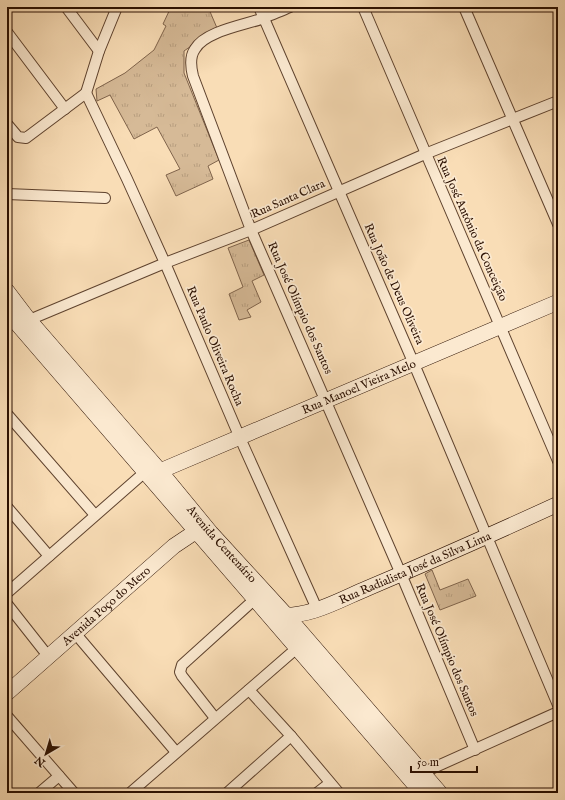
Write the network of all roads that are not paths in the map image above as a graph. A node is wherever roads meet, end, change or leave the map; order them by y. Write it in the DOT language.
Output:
graph roads {
  1 [pos="66,7"];
  2 [pos="117,7"];
  3 [pos="259,7"];
  4 [pos="290,7"];
  5 [pos="363,7"];
  6 [pos="464,7"];
  7 [pos="264,18"];
  8 [pos="7,32"];
  9 [pos="99,51"];
  10 [pos="86,94"];
  11 [pos="558,101"];
  12 [pos="65,109"];
  13 [pos="513,120"];
  14 [pos="7,124"];
  15 [pos="424,154"];
  16 [pos="339,191"];
  17 [pos="7,194"];
  18 [pos="105,198"];
  19 [pos="558,224"];
  20 [pos="251,230"];
  21 [pos="165,263"];
  22 [pos="7,291"];
  23 [pos="558,302"];
  24 [pos="8,316"];
  25 [pos="29,320"];
  26 [pos="501,326"];
  27 [pos="414,364"];
  28 [pos="326,400"];
  29 [pos="7,414"];
  30 [pos="240,438"];
  31 [pos="558,461"];
  32 [pos="160,471"];
  33 [pos="145,472"];
  34 [pos="558,504"];
  35 [pos="7,507"];
  36 [pos="95,515"];
  37 [pos="202,529"];
  38 [pos="487,536"];
  39 [pos="49,556"];
  40 [pos="402,574"];
  41 [pos="7,593"];
  42 [pos="255,600"];
  43 [pos="7,604"];
  44 [pos="317,609"];
  45 [pos="268,614"];
  46 [pos="287,616"];
  47 [pos="75,632"];
  48 [pos="297,648"];
  49 [pos="46,652"];
  50 [pos="29,666"];
  51 [pos="7,679"];
  52 [pos="249,690"];
  53 [pos="7,693"];
  54 [pos="558,705"];
  55 [pos="558,712"];
  56 [pos="7,716"];
  57 [pos="215,718"];
  58 [pos="291,736"];
  59 [pos="475,750"];
  60 [pos="176,752"];
  61 [pos="422,773"];
  62 [pos="59,776"];
  63 [pos="330,783"];
  64 [pos="418,792"];
  65 [pos="39,793"];
  66 [pos="74,793"];
  67 [pos="130,793"];
  68 [pos="227,793"];
  69 [pos="317,793"];
  70 [pos="339,793"];
  71 [pos="440,793"];
  1 -- 9 [label="street"];
  2 -- 9 [label="street"];
  3 -- 7 [label="street, Rua João de Deus Oliveira"];
  4 -- 7 [label="street"];
  5 -- 15 [label="street, Rua José Antônio da Conceição"];
  6 -- 13 [label="street"];
  7 -- 16 [label="street, Rua João de Deus Oliveira"];
  7 -- 20 [label="street, Rua José Olímpio dos Santos"];
  8 -- 12 [label="street"];
  9 -- 10 [label="street"];
  10 -- 12 [label="street"];
  10 -- 21 [label="street, Rua Paulo Oliveira Rocha"];
  11 -- 13 [label="street, Rua Santa Clara"];
  12 -- 14 [label="street"];
  13 -- 15 [label="street, Rua Santa Clara"];
  13 -- 19 [label="street"];
  15 -- 16 [label="street, Rua Santa Clara"];
  15 -- 26 [label="street, Rua José Antônio da Conceição"];
  16 -- 20 [label="street, Rua Santa Clara"];
  16 -- 27 [label="street, Rua João de Deus Oliveira"];
  17 -- 18 [label="street"];
  20 -- 21 [label="street, Rua Santa Clara"];
  20 -- 28 [label="street, Rua José Olímpio dos Santos"];
  21 -- 25 [label="street, Rua Santa Clara"];
  21 -- 30 [label="street, Rua Paulo Oliveira Rocha"];
  22 -- 25 [label="street, Avenida Centenário"];
  23 -- 26 [label="street, Rua Manoel Vieira Melo"];
  24 -- 33 [label="street, Avenida Centenário"];
  25 -- 32 [label="street, Avenida Centenário"];
  26 -- 27 [label="street, Rua Manoel Vieira Melo"];
  26 -- 31 [label="street, Rua José Antônio da Conceição"];
  27 -- 28 [label="street, Rua Manoel Vieira Melo"];
  27 -- 38 [label="street, Rua João de Deus Oliveira"];
  28 -- 30 [label="street, Rua Manoel Vieira Melo"];
  28 -- 40 [label="street, Rua José Olímpio dos Santos"];
  29 -- 36 [label="street"];
  30 -- 32 [label="street, Rua Manoel Vieira Melo"];
  30 -- 44 [label="street, Rua Paulo Oliveira Rocha"];
  32 -- 37 [label="street, Avenida Centenário"];
  33 -- 36 [label="street"];
  33 -- 37 [label="street, Avenida Centenário"];
  34 -- 38 [label="street, Rua Radialista José da Silva Lima"];
  35 -- 39 [label="street"];
  36 -- 39 [label="street"];
  37 -- 42 [label="street, Avenida Centenário"];
  37 -- 46 [label="street, Avenida Centenário"];
  37 -- 47 [label="street, Avenida Poço do Mero"];
  37 -- 49 [label="street, Avenida Poço do Mero"];
  38 -- 40 [label="street, Rua Radialista José da Silva Lima"];
  38 -- 54 [label="street, Rua João de Deus Oliveira"];
  39 -- 41 [label="street"];
  40 -- 44 [label="street, Rua Radialista José da Silva Lima"];
  40 -- 59 [label="street, Rua José Olímpio dos Santos"];
  42 -- 45 [label="street, Avenida Centenário"];
  42 -- 57 [label="street"];
  43 -- 49 [label="street"];
  44 -- 46 [label="street, Rua Radialista José da Silva Lima"];
  45 -- 46 [label="street, Rua Radialista José da Silva Lima"];
  45 -- 48 [label="street, Avenida Centenário"];
  46 -- 61 [label="street, Avenida Centenário"];
  47 -- 49 [label="street, Avenida Poço do Mero"];
  47 -- 60 [label="street"];
  48 -- 52 [label="street"];
  48 -- 64 [label="street, Avenida Centenário"];
  49 -- 50 [label="street, Avenida Poço do Mero"];
  50 -- 51 [label="street, Avenida Poço do Mero"];
  50 -- 53 [label="street, Avenida Poço do Mero"];
  52 -- 57 [label="street"];
  52 -- 58 [label="street"];
  55 -- 59 [label="street"];
  56 -- 62 [label="street"];
  57 -- 60 [label="street"];
  58 -- 63 [label="street"];
  58 -- 68 [label="street"];
  59 -- 61 [label="street"];
  60 -- 67 [label="street"];
  61 -- 71 [label="street, Avenida Centenário"];
  62 -- 65 [label="street"];
  62 -- 66 [label="street"];
  63 -- 69 [label="street"];
  63 -- 70 [label="street"];
}
